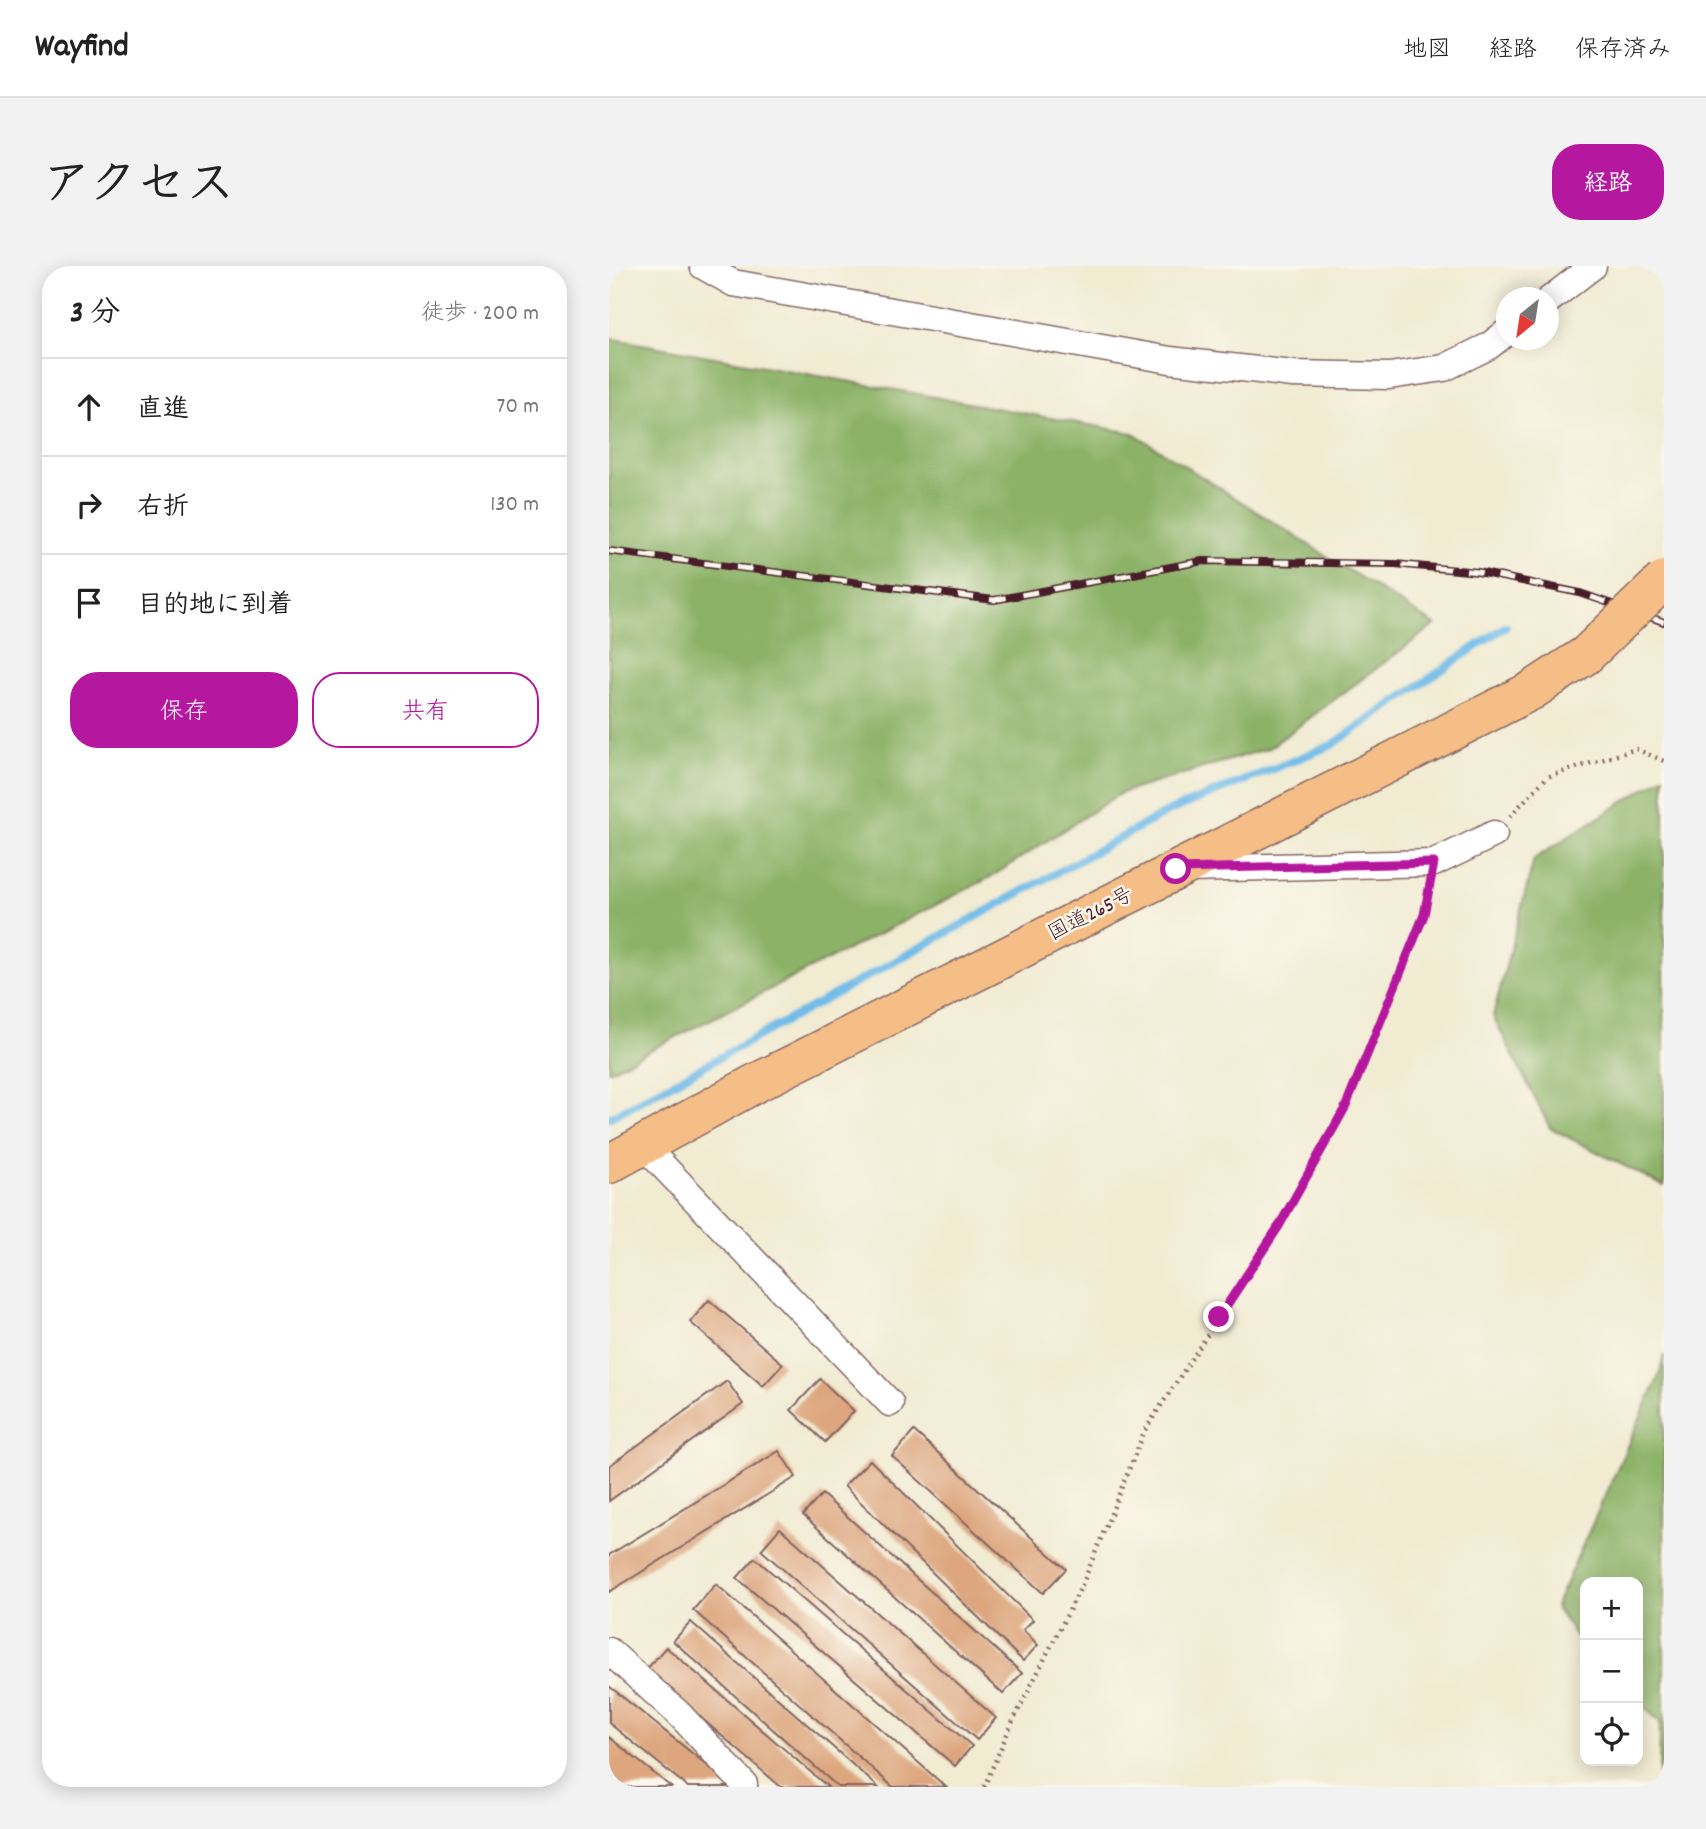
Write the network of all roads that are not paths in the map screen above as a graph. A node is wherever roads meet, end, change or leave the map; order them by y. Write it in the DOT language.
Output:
graph roads {
  1 [pos="703,266"];
  2 [pos="1593,266"];
  3 [pos="1559,292"];
  4 [pos="1496,341"];
  5 [pos="1664,580"];
  6 [pos="1494,834"];
  7 [pos="1176,869"];
  8 [pos="643,1145"];
  9 [pos="609,1164"];
  10 [pos="890,1403"];
  11 [pos="609,1651"];
  12 [pos="744,1787"];
  1 -- 4 [label="street"];
  2 -- 3 [label="street"];
  5 -- 7 [label="highway, 国道265号, bridge"];
  6 -- 7 [label="street"];
  7 -- 8 [label="highway, 国道265号"];
  8 -- 9 [label="highway, 国道265号"];
  8 -- 10 [label="street"];
  11 -- 12 [label="street"];
}
